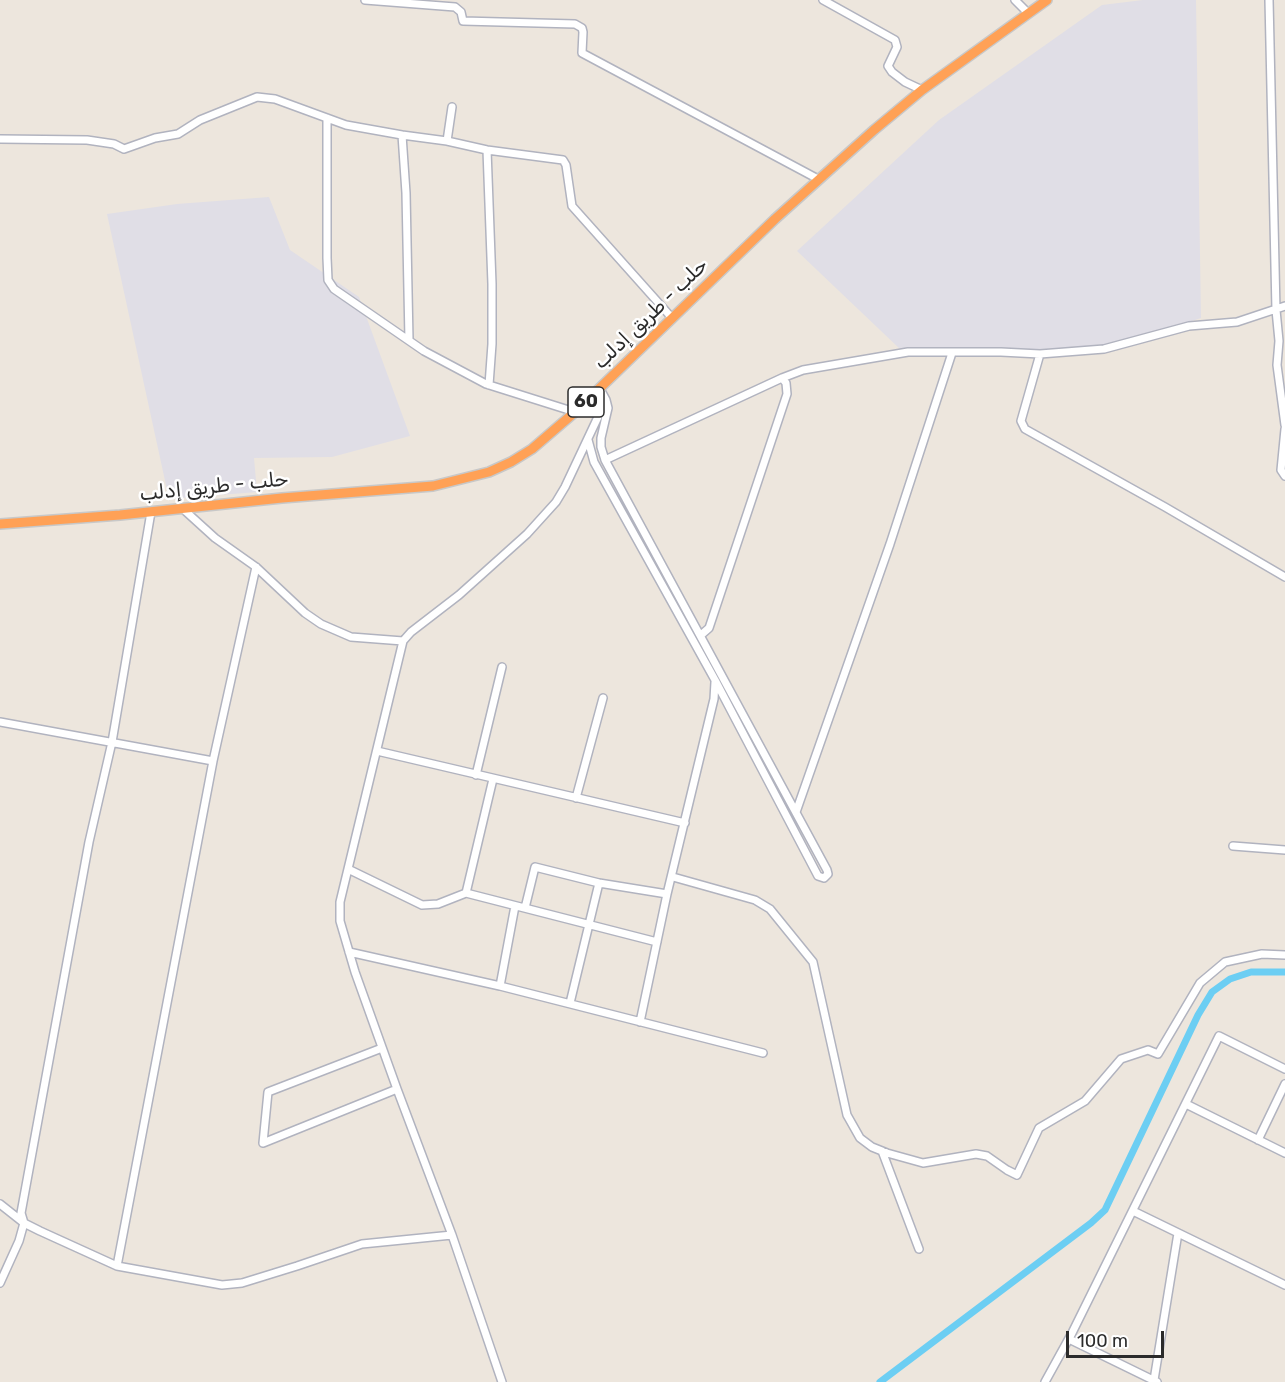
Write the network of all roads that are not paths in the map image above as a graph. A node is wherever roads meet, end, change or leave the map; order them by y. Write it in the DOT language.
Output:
graph roads {
  1 [pos="365,0"];
  2 [pos="823,0"];
  3 [pos="1015,0"];
  4 [pos="1047,0"];
  5 [pos="1269,0"];
  6 [pos="1028,13"];
  7 [pos="922,90"];
  8 [pos="452,106"];
  9 [pos="327,118"];
  10 [pos="402,135"];
  11 [pos="0,139"];
  12 [pos="447,141"];
  13 [pos="487,150"];
  14 [pos="818,179"];
  15 [pos="1285,306"];
  16 [pos="1276,310"];
  17 [pos="672,318"];
  18 [pos="409,340"];
  19 [pos="952,353"];
  20 [pos="1040,354"];
  21 [pos="782,378"];
  22 [pos="489,385"];
  23 [pos="600,389"];
  24 [pos="606,400"];
  25 [pos="575,412"];
  26 [pos="1285,425"];
  27 [pos="1285,429"];
  28 [pos="588,440"];
  29 [pos="605,460"];
  30 [pos="1285,476"];
  31 [pos="182,508"];
  32 [pos="151,512"];
  33 [pos="0,524"];
  34 [pos="256,567"];
  35 [pos="1285,577"];
  36 [pos="701,634"];
  37 [pos="403,641"];
  38 [pos="718,666"];
  39 [pos="502,667"];
  40 [pos="715,680"];
  41 [pos="603,698"];
  42 [pos="0,722"];
  43 [pos="112,742"];
  44 [pos="377,751"];
  45 [pos="213,762"];
  46 [pos="476,775"];
  47 [pos="494,779"];
  48 [pos="576,798"];
  49 [pos="796,812"];
  50 [pos="685,823"];
  51 [pos="1233,846"];
  52 [pos="1285,850"];
  53 [pos="348,869"];
  54 [pos="673,877"];
  55 [pos="599,882"];
  56 [pos="466,893"];
  57 [pos="667,894"];
  58 [pos="515,906"];
  59 [pos="525,908"];
  60 [pos="590,925"];
  61 [pos="657,942"];
  62 [pos="349,952"];
  63 [pos="1285,955"];
  64 [pos="500,986"];
  65 [pos="570,1003"];
  66 [pos="640,1022"];
  67 [pos="382,1048"];
  68 [pos="763,1053"];
  69 [pos="1285,1069"];
  70 [pos="1285,1083"];
  71 [pos="397,1089"];
  72 [pos="1186,1104"];
  73 [pos="1258,1140"];
  74 [pos="882,1151"];
  75 [pos="1285,1154"];
  76 [pos="0,1204"];
  77 [pos="1133,1211"];
  78 [pos="24,1223"];
  79 [pos="1178,1233"];
  80 [pos="452,1235"];
  81 [pos="919,1249"];
  82 [pos="117,1266"];
  83 [pos="0,1283"];
  84 [pos="1285,1286"];
  85 [pos="1069,1338"];
  86 [pos="1155,1381"];
  87 [pos="502,1382"];
  88 [pos="1045,1382"];
  1 -- 14 [label="street"];
  2 -- 7 [label="street"];
  3 -- 6 [label="street"];
  4 -- 6 [label="highway, حلب - طريق إدلب / 60"];
  5 -- 16 [label="street"];
  6 -- 7 [label="highway, حلب - طريق إدلب / 60"];
  7 -- 14 [label="highway, حلب - طريق إدلب / 60"];
  8 -- 12 [label="street"];
  9 -- 10 [label="street"];
  9 -- 11 [label="street"];
  9 -- 18 [label="street"];
  10 -- 12 [label="street"];
  10 -- 18 [label="street"];
  12 -- 13 [label="street"];
  13 -- 17 [label="street"];
  13 -- 22 [label="street"];
  14 -- 17 [label="highway, حلب - طريق إدلب / 60"];
  15 -- 16 [label="street"];
  16 -- 20 [label="street"];
  16 -- 26 [label="street"];
  17 -- 23 [label="highway, حلب - طريق إدلب / 60"];
  18 -- 22 [label="street"];
  19 -- 20 [label="street"];
  19 -- 21 [label="street"];
  19 -- 49 [label="street"];
  20 -- 35 [label="street"];
  21 -- 29 [label="street"];
  21 -- 36 [label="street"];
  22 -- 25 [label="street"];
  23 -- 24 [label="street"];
  23 -- 25 [label="highway, حلب - طريق إدلب / 60"];
  24 -- 28 [label="street"];
  24 -- 29 [label="street"];
  25 -- 31 [label="highway, حلب - طريق إدلب / 60"];
  27 -- 30 [label="street"];
  28 -- 37 [label="street"];
  28 -- 40 [label="street"];
  29 -- 36 [label="street"];
  31 -- 32 [label="highway, حلب - طريق إدلب / 60"];
  31 -- 34 [label="street"];
  32 -- 33 [label="highway, حلب - طريق إدلب / 60"];
  32 -- 43 [label="street"];
  34 -- 37 [label="street"];
  34 -- 45 [label="street"];
  36 -- 38 [label="street"];
  37 -- 44 [label="street"];
  38 -- 40 [label="street"];
  38 -- 49 [label="street"];
  39 -- 46 [label="street"];
  40 -- 49 [label="street"];
  40 -- 50 [label="street"];
  41 -- 48 [label="street"];
  42 -- 43 [label="street"];
  43 -- 45 [label="street"];
  43 -- 78 [label="street"];
  44 -- 46 [label="street"];
  44 -- 53 [label="street"];
  45 -- 82 [label="street"];
  46 -- 47 [label="street"];
  47 -- 48 [label="street"];
  47 -- 56 [label="street"];
  48 -- 50 [label="street"];
  50 -- 54 [label="street"];
  51 -- 52 [label="street"];
  53 -- 56 [label="street"];
  53 -- 62 [label="street"];
  54 -- 57 [label="street"];
  54 -- 74 [label="street"];
  55 -- 57 [label="street"];
  55 -- 59 [label="street"];
  55 -- 60 [label="street"];
  56 -- 58 [label="street"];
  57 -- 61 [label="street"];
  58 -- 59 [label="street"];
  58 -- 64 [label="street"];
  59 -- 60 [label="street"];
  60 -- 61 [label="street"];
  60 -- 65 [label="street"];
  61 -- 66 [label="street"];
  62 -- 64 [label="street"];
  62 -- 67 [label="street"];
  63 -- 74 [label="street"];
  64 -- 65 [label="street"];
  65 -- 66 [label="street"];
  66 -- 68 [label="street"];
  67 -- 71 [label="street"];
  67 -- 71 [label="street"];
  69 -- 72 [label="street"];
  70 -- 73 [label="street"];
  71 -- 80 [label="street"];
  72 -- 73 [label="street"];
  72 -- 77 [label="street"];
  73 -- 75 [label="street"];
  74 -- 81 [label="street"];
  76 -- 78 [label="street"];
  77 -- 79 [label="street"];
  77 -- 85 [label="street"];
  78 -- 82 [label="street"];
  78 -- 83 [label="street"];
  79 -- 84 [label="street"];
  79 -- 86 [label="street"];
  80 -- 82 [label="street"];
  80 -- 87 [label="street"];
  85 -- 86 [label="street"];
  85 -- 88 [label="street"];
}
